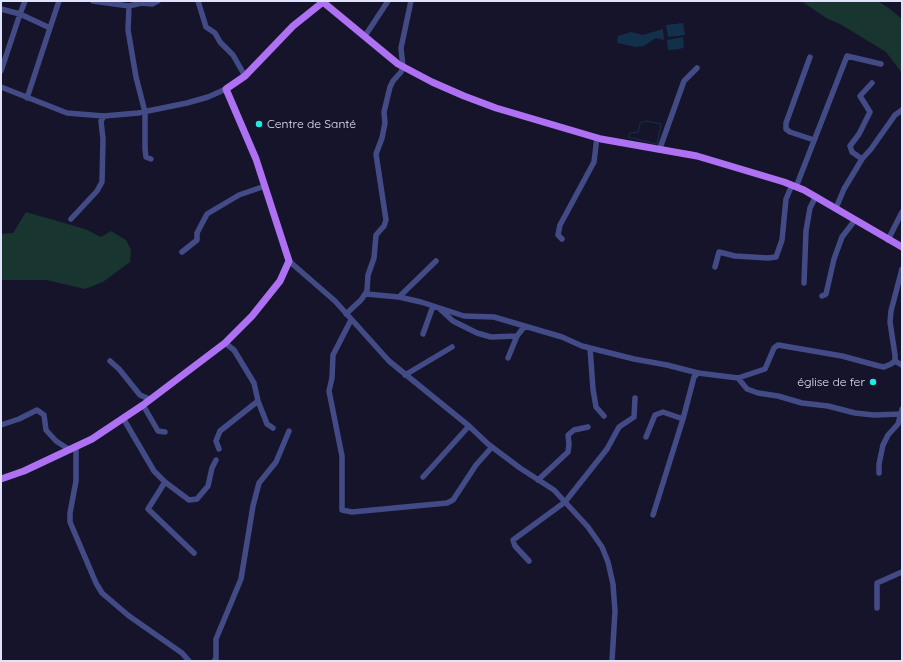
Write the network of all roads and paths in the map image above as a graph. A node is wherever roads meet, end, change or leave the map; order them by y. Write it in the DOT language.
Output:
graph roads {
  1 [pos="25,1"];
  2 [pos="59,1"];
  3 [pos="93,1"];
  4 [pos="158,1"];
  5 [pos="198,1"];
  6 [pos="388,1"];
  7 [pos="411,1"];
  8 [pos="323,2"];
  9 [pos="129,6"];
  10 [pos="1,9"];
  11 [pos="20,14"];
  12 [pos="50,28"];
  13 [pos="365,36"];
  14 [pos="810,57"];
  15 [pos="881,64"];
  16 [pos="403,67"];
  17 [pos="697,68"];
  18 [pos="1,71"];
  19 [pos="245,76"];
  20 [pos="872,84"];
  21 [pos="1,88"];
  22 [pos="226,89"];
  23 [pos="27,98"];
  24 [pos="902,110"];
  25 [pos="145,112"];
  26 [pos="104,116"];
  27 [pos="597,137"];
  28 [pos="814,140"];
  29 [pos="660,148"];
  30 [pos="862,159"];
  31 [pos="151,160"];
  32 [pos="265,186"];
  33 [pos="794,186"];
  34 [pos="816,196"];
  35 [pos="836,208"];
  36 [pos="902,212"];
  37 [pos="71,219"];
  38 [pos="855,220"];
  39 [pos="562,240"];
  40 [pos="888,240"];
  41 [pos="902,247"];
  42 [pos="182,252"];
  43 [pos="289,261"];
  44 [pos="436,261"];
  45 [pos="715,267"];
  46 [pos="902,269"];
  47 [pos="804,283"];
  48 [pos="366,294"];
  49 [pos="822,296"];
  50 [pos="399,297"];
  51 [pos="433,306"];
  52 [pos="440,309"];
  53 [pos="346,314"];
  54 [pos="351,320"];
  55 [pos="524,327"];
  56 [pos="423,334"];
  57 [pos="517,336"];
  58 [pos="225,343"];
  59 [pos="452,347"];
  60 [pos="590,348"];
  61 [pos="508,358"];
  62 [pos="895,360"];
  63 [pos="110,361"];
  64 [pos="902,365"];
  65 [pos="698,373"];
  66 [pos="406,375"];
  67 [pos="738,378"];
  68 [pos="635,398"];
  69 [pos="148,400"];
  70 [pos="258,401"];
  71 [pos="143,405"];
  72 [pos="901,412"];
  73 [pos="604,416"];
  74 [pos="123,418"];
  75 [pos="683,419"];
  76 [pos="1,425"];
  77 [pos="469,426"];
  78 [pos="588,427"];
  79 [pos="273,428"];
  80 [pos="289,431"];
  81 [pos="165,432"];
  82 [pos="646,437"];
  83 [pos="492,447"];
  84 [pos="73,448"];
  85 [pos="219,449"];
  86 [pos="216,460"];
  87 [pos="879,473"];
  88 [pos="424,477"];
  89 [pos="1,479"];
  90 [pos="538,480"];
  91 [pos="165,482"];
  92 [pos="565,502"];
  93 [pos="653,515"];
  94 [pos="194,553"];
  95 [pos="529,561"];
  96 [pos="902,572"];
  97 [pos="876,608"];
  98 [pos="189,661"];
  99 [pos="214,661"];
  100 [pos="612,661"];
  1 -- 11 [label="street"];
  2 -- 12 [label="street"];
  3 -- 9 [label="street"];
  4 -- 9 [label="street"];
  5 -- 19 [label="street"];
  6 -- 13 [label="street"];
  7 -- 16 [label="street"];
  8 -- 13 [label="main road"];
  8 -- 19 [label="main road"];
  9 -- 25 [label="street"];
  10 -- 11 [label="street"];
  11 -- 12 [label="street"];
  11 -- 18 [label="street"];
  12 -- 23 [label="street"];
  13 -- 16 [label="main road"];
  14 -- 28 [label="street"];
  15 -- 28 [label="street"];
  16 -- 27 [label="main road"];
  16 -- 48 [label="street"];
  17 -- 29 [label="street"];
  19 -- 22 [label="main road"];
  20 -- 30 [label="street"];
  21 -- 23 [label="street"];
  22 -- 25 [label="street"];
  22 -- 32 [label="main road"];
  23 -- 26 [label="street"];
  24 -- 30 [label="street"];
  25 -- 26 [label="street"];
  25 -- 31 [label="street"];
  26 -- 37 [label="street"];
  27 -- 29 [label="main road"];
  27 -- 39 [label="street"];
  28 -- 33 [label="street"];
  29 -- 33 [label="main road"];
  30 -- 35 [label="street"];
  32 -- 42 [label="street"];
  32 -- 43 [label="main road"];
  33 -- 34 [label="main road"];
  33 -- 45 [label="street"];
  34 -- 35 [label="main road"];
  34 -- 47 [label="street"];
  35 -- 38 [label="main road"];
  36 -- 40 [label="street"];
  38 -- 40 [label="main road"];
  38 -- 49 [label="street"];
  40 -- 41 [label="main road"];
  43 -- 53 [label="street"];
  43 -- 58 [label="main road"];
  44 -- 50 [label="street"];
  46 -- 62 [label="street"];
  48 -- 50 [label="street"];
  48 -- 53 [label="street"];
  50 -- 51 [label="street"];
  51 -- 52 [label="street"];
  51 -- 56 [label="street"];
  52 -- 55 [label="street"];
  52 -- 57 [label="street"];
  53 -- 54 [label="street"];
  54 -- 66 [label="street"];
  54 -- 83 [label="street"];
  55 -- 57 [label="street"];
  55 -- 60 [label="street"];
  57 -- 61 [label="street"];
  58 -- 69 [label="main road"];
  58 -- 70 [label="street"];
  59 -- 66 [label="street"];
  60 -- 65 [label="street"];
  60 -- 73 [label="street"];
  62 -- 64 [label="street"];
  62 -- 67 [label="street"];
  63 -- 69 [label="street"];
  65 -- 67 [label="street"];
  65 -- 75 [label="street"];
  66 -- 77 [label="street"];
  67 -- 72 [label="street"];
  68 -- 92 [label="street"];
  69 -- 71 [label="main road"];
  70 -- 79 [label="street"];
  70 -- 85 [label="street"];
  71 -- 74 [label="main road"];
  71 -- 81 [label="street"];
  72 -- 87 [label="street"];
  74 -- 84 [label="main road"];
  74 -- 91 [label="street"];
  75 -- 82 [label="street"];
  75 -- 93 [label="street"];
  76 -- 84 [label="street"];
  77 -- 83 [label="street"];
  77 -- 88 [label="street"];
  78 -- 90 [label="street"];
  80 -- 99 [label="street"];
  83 -- 90 [label="street"];
  84 -- 89 [label="main road"];
  84 -- 98 [label="street"];
  86 -- 91 [label="street"];
  90 -- 92 [label="street"];
  91 -- 94 [label="street"];
  92 -- 95 [label="street"];
  92 -- 100 [label="street"];
  96 -- 97 [label="street"];
}
